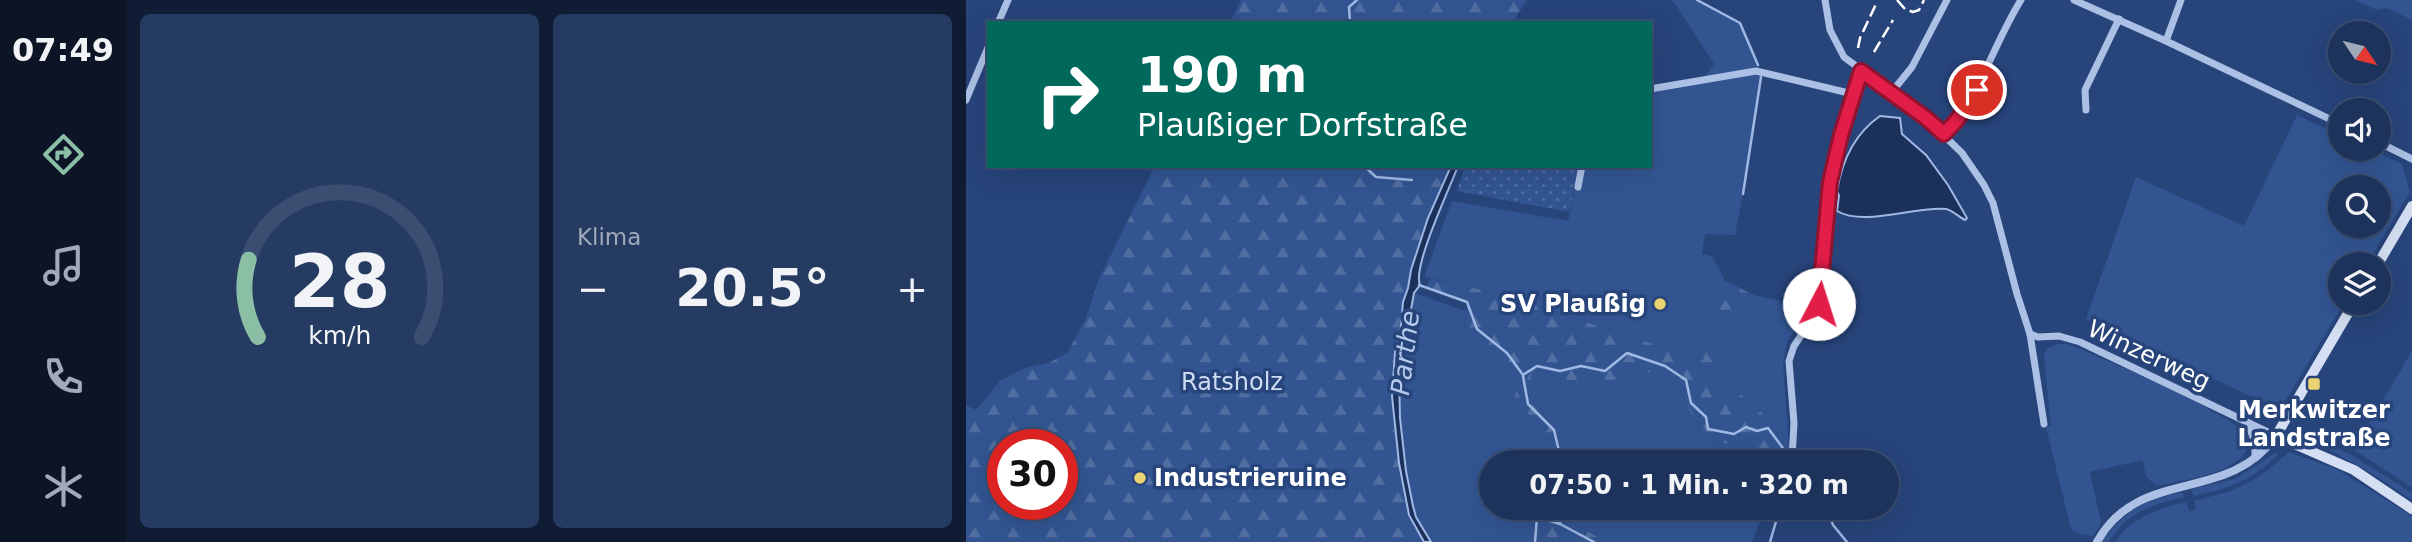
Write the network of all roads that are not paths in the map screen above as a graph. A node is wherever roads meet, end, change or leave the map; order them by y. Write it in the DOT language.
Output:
graph roads {
  1 [pos="1007,0"];
  2 [pos="1825,0"];
  3 [pos="1947,0"];
  4 [pos="2021,0"];
  5 [pos="2074,0"];
  6 [pos="2181,0"];
  7 [pos="2119,19"];
  8 [pos="999,21"];
  9 [pos="2166,41"];
  10 [pos="987,50"];
  11 [pos="1861,71"];
  12 [pos="1652,89"];
  13 [pos="1891,93"];
  14 [pos="1853,94"];
  15 [pos="966,100"];
  16 [pos="2085,110"];
  17 [pos="2328,118"];
  18 [pos="1944,134"];
  19 [pos="2391,148"];
  20 [pos="2412,159"];
  21 [pos="1582,168"];
  22 [pos="1578,187"];
  23 [pos="2412,206"];
  24 [pos="2385,252"];
  25 [pos="2347,315"];
  26 [pos="2030,334"];
  27 [pos="2248,423"];
  28 [pos="2044,424"];
  29 [pos="2276,436"];
  30 [pos="1792,450"];
  31 [pos="2255,458"];
  32 [pos="2412,509"];
  33 [pos="2096,542"];
  1 -- 8 [label="street"];
  2 -- 11 [label="street"];
  3 -- 13 [label="street"];
  4 -- 18 [label="street"];
  5 -- 7 [label="street"];
  6 -- 9 [label="street"];
  7 -- 9 [label="street"];
  7 -- 16 [label="street"];
  9 -- 17 [label="street"];
  10 -- 15 [label="street"];
  11 -- 13 [label="street"];
  11 -- 14 [label="street"];
  12 -- 14 [label="street"];
  13 -- 18 [label="street"];
  14 -- 30 [label="street"];
  18 -- 26 [label="street"];
  19 -- 20 [label="street"];
  21 -- 22 [label="street"];
  23 -- 24 [label="main road"];
  25 -- 29 [label="main road"];
  26 -- 27 [label="street, Winzerweg"];
  26 -- 28 [label="street"];
  27 -- 29 [label="street, Winzerweg"];
  27 -- 31 [label="street"];
  29 -- 31 [label="street"];
  29 -- 32 [label="main road"];
  31 -- 33 [label="street"];
}
